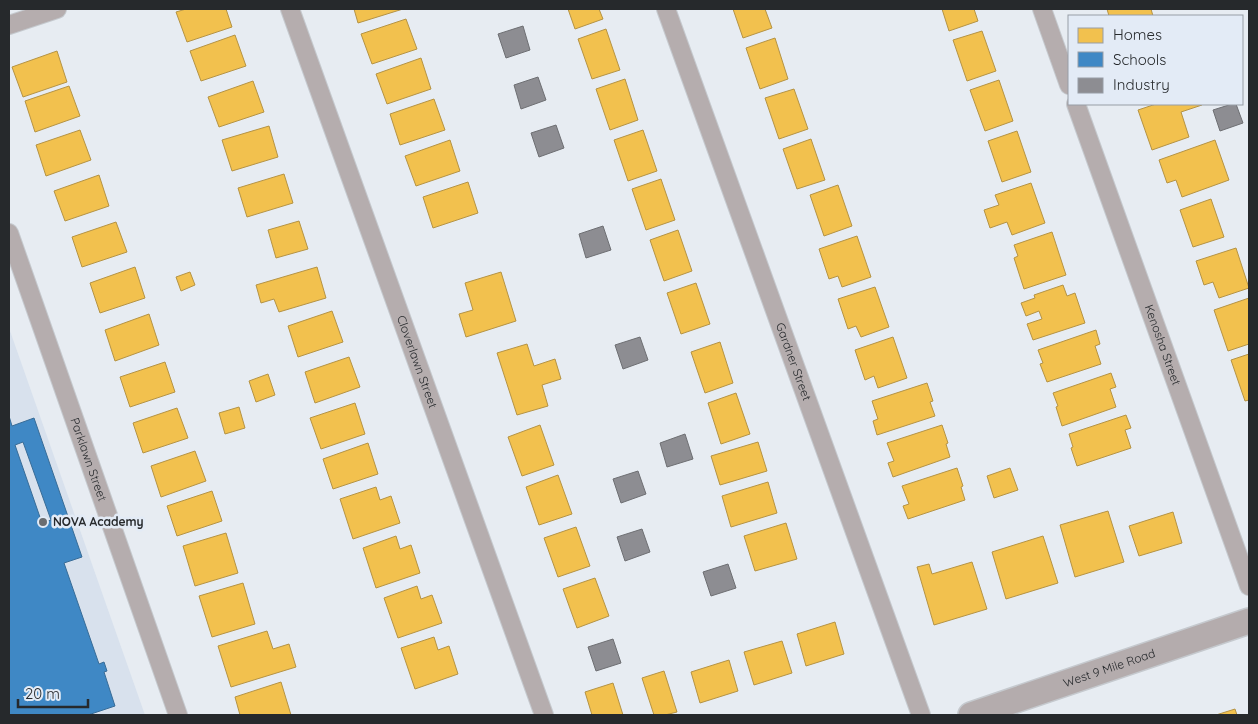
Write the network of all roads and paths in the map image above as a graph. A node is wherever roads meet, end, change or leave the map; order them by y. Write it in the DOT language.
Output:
graph roads {
  1 [pos="57,9"];
  2 [pos="290,9"];
  3 [pos="666,9"];
  4 [pos="1042,9"];
  5 [pos="9,25"];
  6 [pos="1068,82"];
  7 [pos="1076,105"];
  8 [pos="9,233"];
  9 [pos="1249,586"];
  10 [pos="1249,621"];
  11 [pos="178,715"];
  12 [pos="544,715"];
  13 [pos="921,715"];
  14 [pos="971,715"];
  1 -- 5 [label="street"];
  2 -- 12 [label="street, Cloverlawn Street"];
  3 -- 13 [label="street, Gardner Street"];
  4 -- 6 [label="street"];
  7 -- 9 [label="street, Kenosha Street"];
  8 -- 11 [label="street, Parklawn Street"];
  10 -- 14 [label="main road, West 9 Mile Road"];
}
